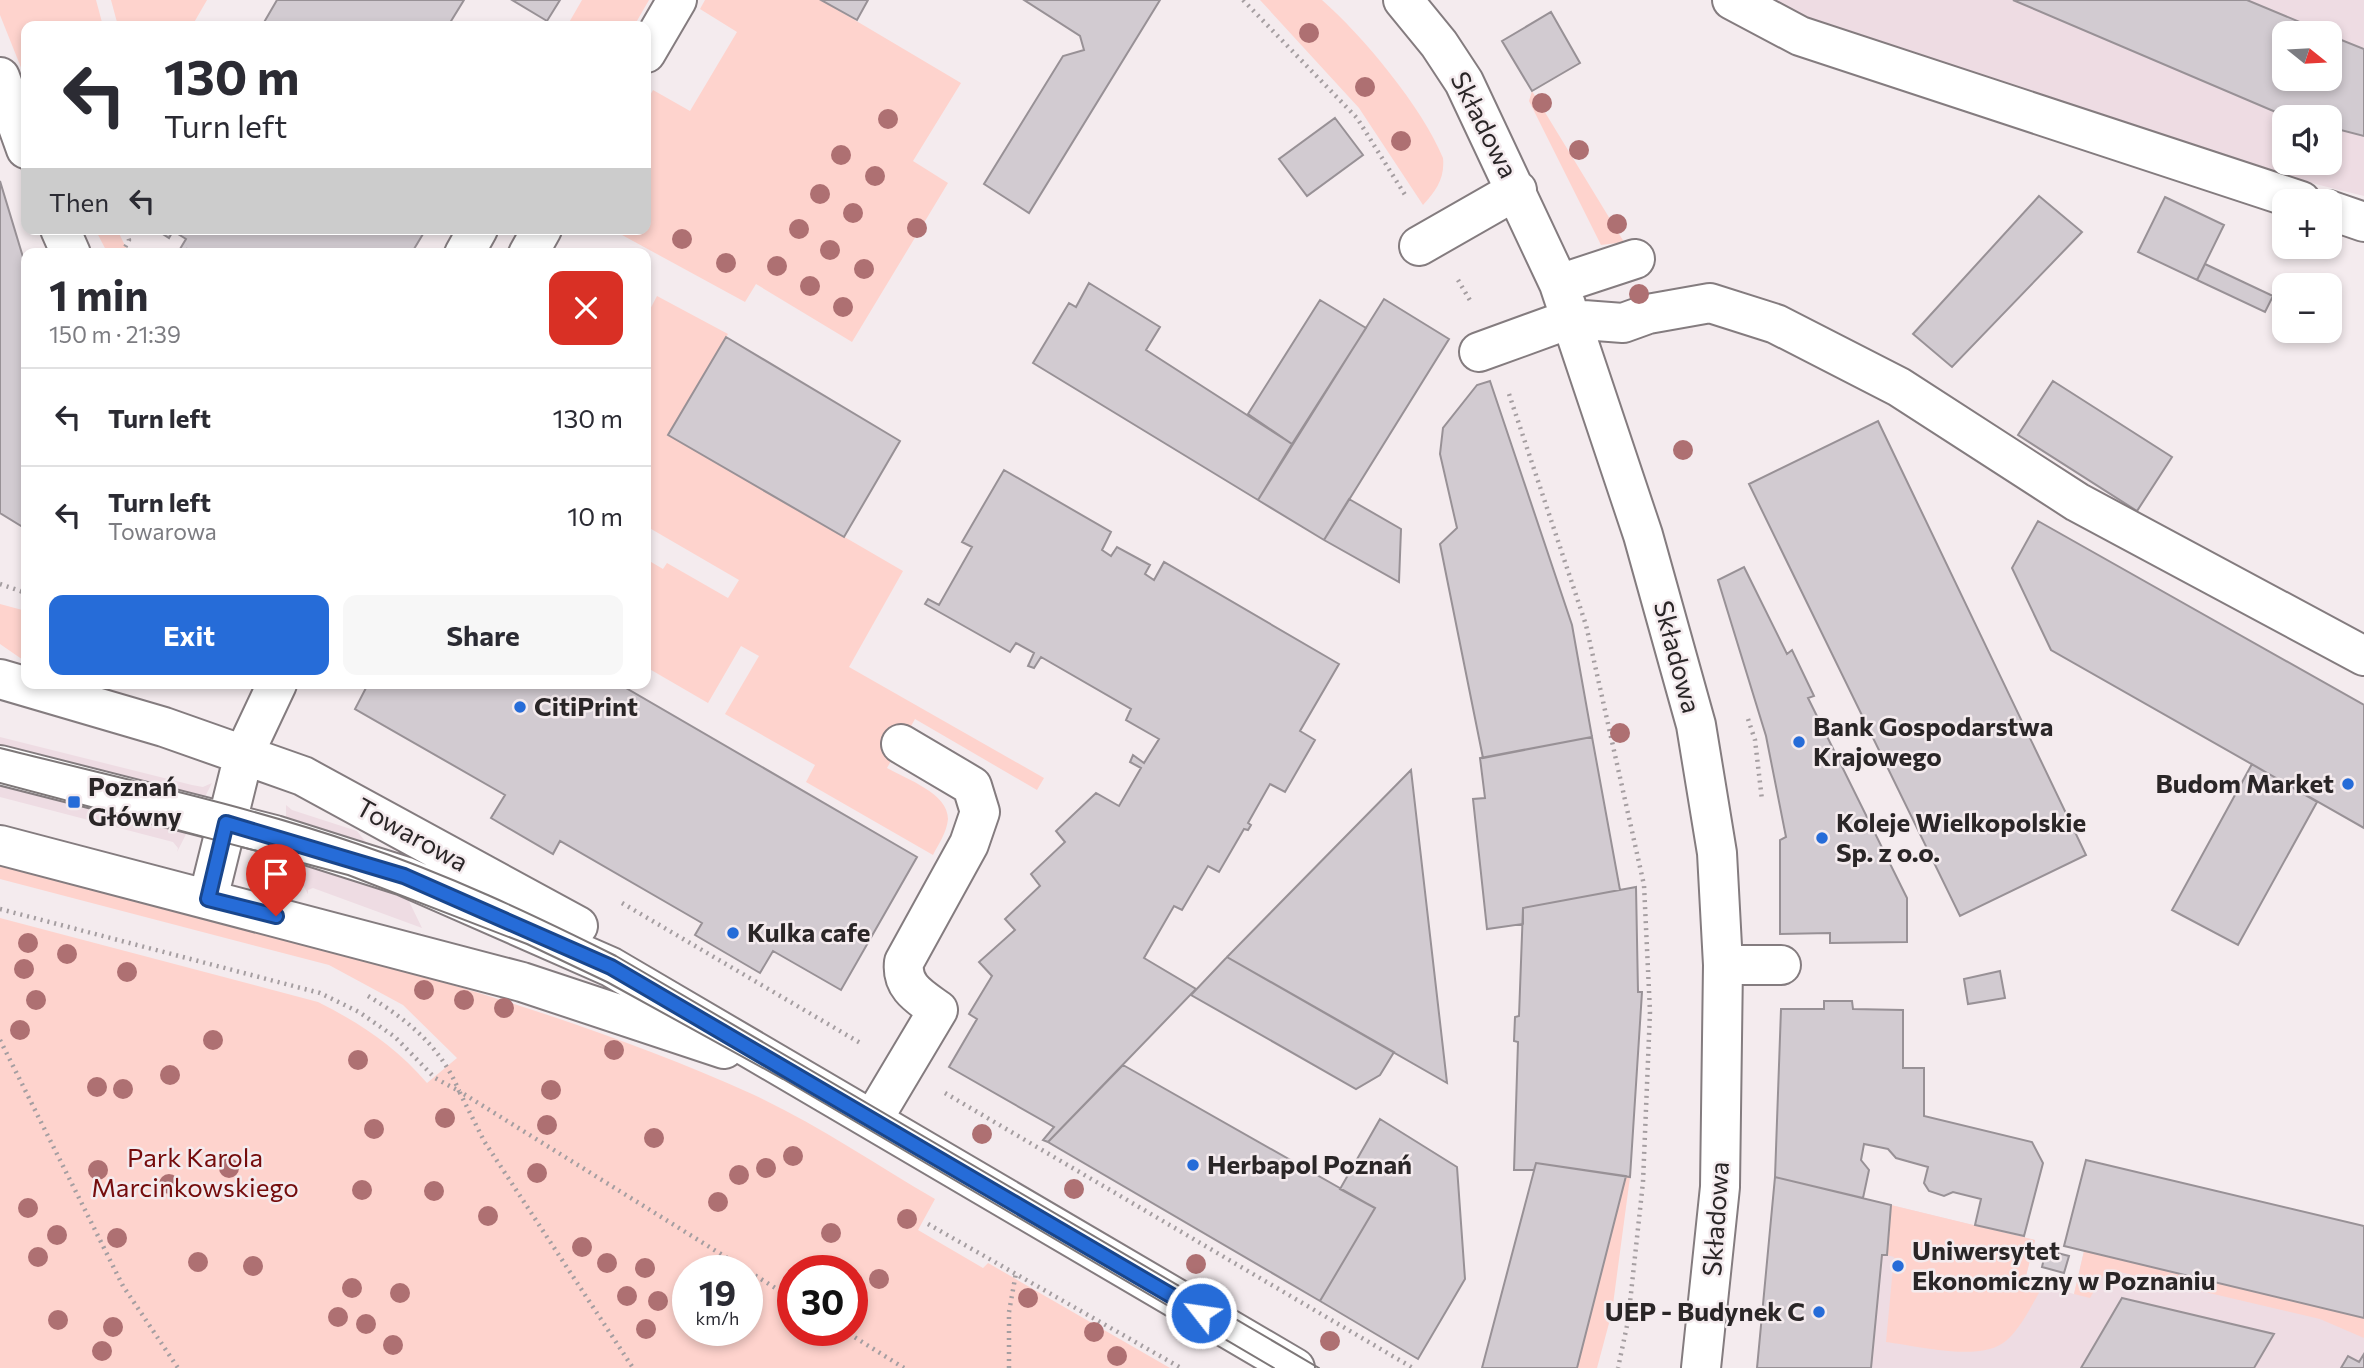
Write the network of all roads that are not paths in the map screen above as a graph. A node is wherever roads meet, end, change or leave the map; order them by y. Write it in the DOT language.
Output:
graph roads {
  1 [pos="677,0"];
  2 [pos="1403,0"];
  3 [pos="1732,0"];
  4 [pos="651,44"];
  5 [pos="0,77"];
  6 [pos="21,135"];
  7 [pos="1517,190"];
  8 [pos="2272,191"];
  9 [pos="2342,214"];
  10 [pos="2364,222"];
  11 [pos="1426,242"];
  12 [pos="1635,259"];
  13 [pos="1564,301"];
  14 [pos="1486,349"];
  15 [pos="2364,656"];
  16 [pos="0,679"];
  17 [pos="21,682"];
  18 [pos="62,689"];
  19 [pos="275,689"];
  20 [pos="100,695"];
  21 [pos="901,744"];
  22 [pos="244,754"];
  23 [pos="0,765"];
  24 [pos="226,823"];
  25 [pos="0,845"];
  26 [pos="208,899"];
  27 [pos="1723,965"];
  28 [pos="1781,965"];
  29 [pos="786,1068"];
  30 [pos="873,1119"];
  31 [pos="1295,1368"];
  32 [pos="1701,1368"];
  1 -- 4 [label="street"];
  2 -- 7 [label="street, Składowa"];
  3 -- 8 [label="street"];
  5 -- 6 [label="street"];
  7 -- 11 [label="street"];
  7 -- 13 [label="street, Składowa"];
  9 -- 10 [label="street"];
  12 -- 13 [label="street"];
  13 -- 14 [label="street"];
  13 -- 15 [label="street"];
  13 -- 27 [label="street, Składowa"];
  16 -- 17 [label="street, Towarowa"];
  18 -- 20 [label="street, Towarowa"];
  19 -- 22 [label="street"];
  20 -- 22 [label="street, Towarowa"];
  21 -- 30 [label="street"];
  22 -- 24 [label="street"];
  22 -- 29 [label="street, Towarowa"];
  23 -- 24 [label="street, Towarowa"];
  24 -- 26 [label="street"];
  24 -- 29 [label="street, Towarowa"];
  25 -- 26 [label="street, Towarowa"];
  26 -- 29 [label="street, Towarowa"];
  27 -- 28 [label="street"];
  27 -- 32 [label="street, Składowa"];
  29 -- 30 [label="street, Towarowa"];
  30 -- 31 [label="street, Towarowa"];
}
